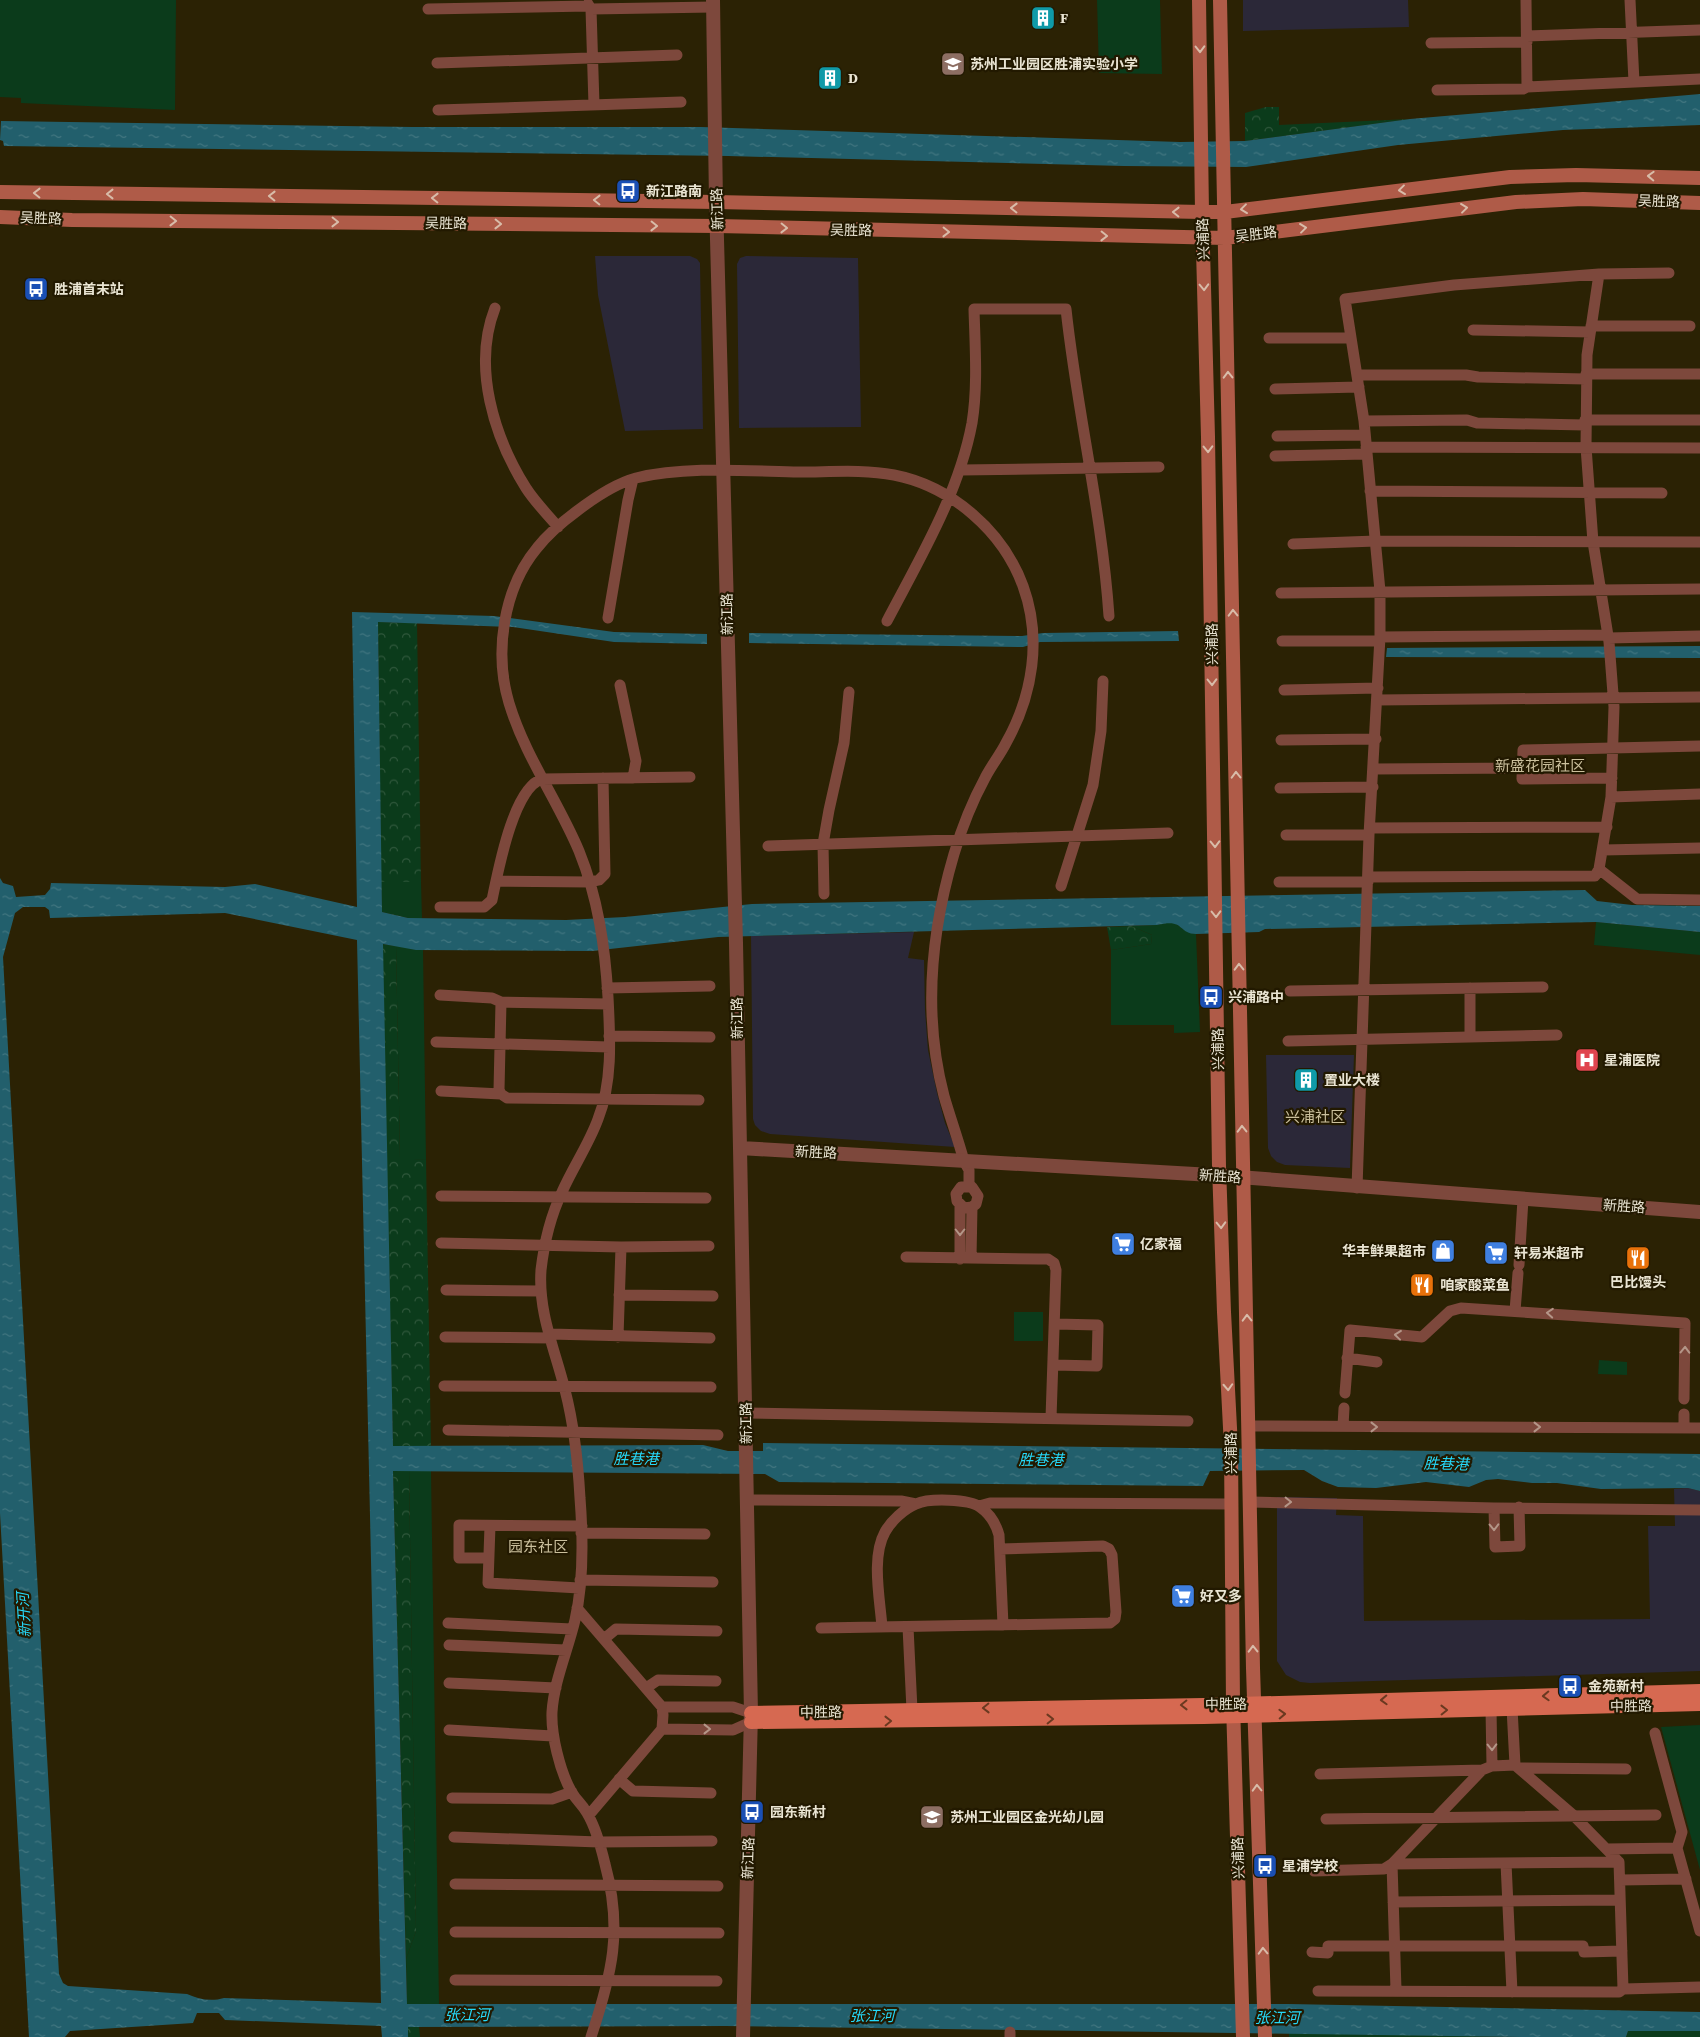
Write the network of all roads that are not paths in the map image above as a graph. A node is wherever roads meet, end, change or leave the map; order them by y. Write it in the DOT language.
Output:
graph roads {
  1 [pos="1199,0"];
  2 [pos="1220,0"];
  3 [pos="1526,0"];
  4 [pos="1630,0"];
  5 [pos="713,3"];
  6 [pos="589,5"];
  7 [pos="428,9"];
  8 [pos="1700,30"];
  9 [pos="1631,33"];
  10 [pos="1527,39"];
  11 [pos="1431,43"];
  12 [pos="677,55"];
  13 [pos="592,57"];
  14 [pos="438,63"];
  15 [pos="1700,79"];
  16 [pos="1634,82"];
  17 [pos="1527,88"];
  18 [pos="1437,90"];
  19 [pos="681,102"];
  20 [pos="594,105"];
  21 [pos="438,110"];
  22 [pos="1700,178"];
  23 [pos="0,192"];
  24 [pos="678,202"];
  25 [pos="716,202"];
  26 [pos="759,203"];
  27 [pos="1700,203"];
  28 [pos="1202,212"];
  29 [pos="1225,212"];
  30 [pos="0,217"];
  31 [pos="679,226"];
  32 [pos="717,226"];
  33 [pos="759,227"];
  34 [pos="1202,238"];
  35 [pos="1225,238"];
  36 [pos="1669,273"];
  37 [pos="1599,274"];
  38 [pos="495,308"];
  39 [pos="1690,326"];
  40 [pos="1591,329"];
  41 [pos="1473,330"];
  42 [pos="1269,338"];
  43 [pos="1351,338"];
  44 [pos="1700,374"];
  45 [pos="1357,375"];
  46 [pos="1586,377"];
  47 [pos="1359,388"];
  48 [pos="1276,389"];
  49 [pos="1700,420"];
  50 [pos="1364,421"];
  51 [pos="1585,422"];
  52 [pos="1277,436"];
  53 [pos="1366,445"];
  54 [pos="1586,447"];
  55 [pos="1700,448"];
  56 [pos="1276,456"];
  57 [pos="1159,467"];
  58 [pos="1091,468"];
  59 [pos="960,470"];
  60 [pos="723,471"];
  61 [pos="633,479"];
  62 [pos="1370,491"];
  63 [pos="1588,493"];
  64 [pos="1662,494"];
  65 [pos="949,497"];
  66 [pos="558,527"];
  67 [pos="1376,541"];
  68 [pos="1593,542"];
  69 [pos="1700,542"];
  70 [pos="1293,544"];
  71 [pos="1700,589"];
  72 [pos="1601,590"];
  73 [pos="1380,591"];
  74 [pos="1281,593"];
  75 [pos="1109,616"];
  76 [pos="608,618"];
  77 [pos="887,621"];
  78 [pos="1700,636"];
  79 [pos="1608,638"];
  80 [pos="1380,639"];
  81 [pos="1282,641"];
  82 [pos="1103,681"];
  83 [pos="620,685"];
  84 [pos="1378,688"];
  85 [pos="1284,690"];
  86 [pos="850,692"];
  87 [pos="1700,697"];
  88 [pos="1614,699"];
  89 [pos="1377,700"];
  90 [pos="1376,739"];
  91 [pos="1281,740"];
  92 [pos="1700,746"];
  93 [pos="1614,748"];
  94 [pos="1522,768"];
  95 [pos="1374,769"];
  96 [pos="690,777"];
  97 [pos="602,778"];
  98 [pos="633,778"];
  99 [pos="1612,778"];
  100 [pos="542,779"];
  101 [pos="1373,787"];
  102 [pos="1280,788"];
  103 [pos="1700,794"];
  104 [pos="1611,797"];
  105 [pos="1607,827"];
  106 [pos="1370,831"];
  107 [pos="1168,833"];
  108 [pos="1286,835"];
  109 [pos="1077,837"];
  110 [pos="958,841"];
  111 [pos="823,844"];
  112 [pos="768,846"];
  113 [pos="1700,848"];
  114 [pos="1603,850"];
  115 [pos="1599,869"];
  116 [pos="496,881"];
  117 [pos="590,882"];
  118 [pos="1279,882"];
  119 [pos="1368,883"];
  120 [pos="1061,886"];
  121 [pos="824,894"];
  122 [pos="1700,900"];
  123 [pos="440,907"];
  124 [pos="710,986"];
  125 [pos="1543,987"];
  126 [pos="607,988"];
  127 [pos="1470,988"];
  128 [pos="1364,990"];
  129 [pos="1290,991"];
  130 [pos="440,995"];
  131 [pos="501,1002"];
  132 [pos="608,1004"];
  133 [pos="1557,1035"];
  134 [pos="710,1037"];
  135 [pos="1470,1037"];
  136 [pos="1363,1040"];
  137 [pos="609,1041"];
  138 [pos="1288,1041"];
  139 [pos="436,1042"];
  140 [pos="500,1045"];
  141 [pos="441,1091"];
  142 [pos="501,1094"];
  143 [pos="604,1099"];
  144 [pos="699,1100"];
  145 [pos="740,1148"];
  146 [pos="964,1161"];
  147 [pos="1220,1176"];
  148 [pos="1244,1178"];
  149 [pos="965,1187"];
  150 [pos="1357,1188"];
  151 [pos="441,1196"];
  152 [pos="559,1196"];
  153 [pos="706,1198"];
  154 [pos="1524,1199"];
  155 [pos="960,1206"];
  156 [pos="972,1207"];
  157 [pos="1700,1212"];
  158 [pos="441,1243"];
  159 [pos="546,1246"];
  160 [pos="709,1246"];
  161 [pos="621,1247"];
  162 [pos="906,1257"];
  163 [pos="965,1258"];
  164 [pos="446,1290"];
  165 [pos="541,1291"];
  166 [pos="619,1295"];
  167 [pos="713,1296"];
  168 [pos="1515,1310"];
  169 [pos="1056,1324"];
  170 [pos="550,1336"];
  171 [pos="445,1337"];
  172 [pos="618,1337"];
  173 [pos="710,1338"];
  174 [pos="1347,1358"];
  175 [pos="1377,1362"];
  176 [pos="1054,1365"];
  177 [pos="444,1386"];
  178 [pos="564,1387"];
  179 [pos="711,1387"];
  180 [pos="1345,1392"];
  181 [pos="1684,1399"];
  182 [pos="1344,1408"];
  183 [pos="746,1414"];
  184 [pos="1684,1414"];
  185 [pos="1051,1418"];
  186 [pos="1188,1421"];
  187 [pos="1250,1426"];
  188 [pos="1343,1426"];
  189 [pos="1684,1427"];
  190 [pos="1700,1428"];
  191 [pos="448,1430"];
  192 [pos="718,1435"];
  193 [pos="575,1438"];
  194 [pos="747,1500"];
  195 [pos="1250,1502"];
  196 [pos="916,1504"];
  197 [pos="1231,1504"];
  198 [pos="979,1506"];
  199 [pos="1519,1507"];
  200 [pos="1494,1508"];
  201 [pos="1700,1510"];
  202 [pos="490,1526"];
  203 [pos="582,1529"];
  204 [pos="705,1534"];
  205 [pos="1000,1549"];
  206 [pos="488,1558"];
  207 [pos="712,1582"];
  208 [pos="579,1584"];
  209 [pos="577,1608"];
  210 [pos="448,1623"];
  211 [pos="1003,1625"];
  212 [pos="882,1627"];
  213 [pos="908,1627"];
  214 [pos="821,1628"];
  215 [pos="572,1629"];
  216 [pos="717,1631"];
  217 [pos="604,1639"];
  218 [pos="449,1645"];
  219 [pos="566,1650"];
  220 [pos="449,1682"];
  221 [pos="716,1682"];
  222 [pos="556,1688"];
  223 [pos="646,1688"];
  224 [pos="1700,1692"];
  225 [pos="1501,1697"];
  226 [pos="1700,1704"];
  227 [pos="662,1707"];
  228 [pos="1512,1708"];
  229 [pos="1491,1709"];
  230 [pos="912,1710"];
  231 [pos="1233,1710"];
  232 [pos="1255,1710"];
  233 [pos="751,1717"];
  234 [pos="662,1729"];
  235 [pos="449,1730"];
  236 [pos="1655,1733"];
  237 [pos="553,1736"];
  238 [pos="1517,1767"];
  239 [pos="1487,1768"];
  240 [pos="1626,1769"];
  241 [pos="1320,1774"];
  242 [pos="619,1779"];
  243 [pos="572,1792"];
  244 [pos="711,1793"];
  245 [pos="452,1798"];
  246 [pos="589,1815"];
  247 [pos="1574,1815"];
  248 [pos="1656,1815"];
  249 [pos="1437,1817"];
  250 [pos="1326,1819"];
  251 [pos="454,1837"];
  252 [pos="712,1841"];
  253 [pos="599,1842"];
  254 [pos="1677,1848"];
  255 [pos="1606,1850"];
  256 [pos="1619,1862"];
  257 [pos="1506,1863"];
  258 [pos="1392,1864"];
  259 [pos="1314,1872"];
  260 [pos="1686,1879"];
  261 [pos="1620,1880"];
  262 [pos="455,1884"];
  263 [pos="610,1886"];
  264 [pos="718,1886"];
  265 [pos="1508,1900"];
  266 [pos="1620,1900"];
  267 [pos="1393,1902"];
  268 [pos="1700,1931"];
  269 [pos="455,1932"];
  270 [pos="615,1934"];
  271 [pos="719,1934"];
  272 [pos="1394,1946"];
  273 [pos="1510,1946"];
  274 [pos="1622,1951"];
  275 [pos="1312,1952"];
  276 [pos="455,1980"];
  277 [pos="609,1981"];
  278 [pos="717,1981"];
  279 [pos="1700,1987"];
  280 [pos="1623,1989"];
  281 [pos="1318,1990"];
  282 [pos="1396,1990"];
  283 [pos="1512,1992"];
  284 [pos="592,2033"];
  285 [pos="743,2033"];
  286 [pos="1243,2036"];
  287 [pos="1265,2037"];
  1 -- 28 [label="main road, 兴浦路, one-way"];
  2 -- 29 [label="main road, 兴浦路"];
  3 -- 10 [label="street"];
  4 -- 9 [label="street"];
  5 -- 6 [label="street"];
  5 -- 25 [label="street, 新江路"];
  6 -- 7 [label="street"];
  6 -- 13 [label="street"];
  8 -- 9 [label="street"];
  9 -- 10 [label="street"];
  9 -- 16 [label="street"];
  10 -- 11 [label="street"];
  10 -- 17 [label="street"];
  12 -- 13 [label="street"];
  13 -- 14 [label="street"];
  13 -- 20 [label="street"];
  15 -- 16 [label="street"];
  16 -- 17 [label="street"];
  17 -- 18 [label="street"];
  19 -- 20 [label="street"];
  20 -- 21 [label="street"];
  22 -- 29 [label="main road, 吴胜路, one-way"];
  24 -- 23 [label="main road, 吴胜路, one-way"];
  24 -- 25 [label="main road, 吴胜路"];
  24 -- 31 [label="main road"];
  25 -- 26 [label="main road, 吴胜路"];
  25 -- 32 [label="street, 新江路"];
  28 -- 26 [label="main road, 吴胜路, one-way"];
  26 -- 33 [label="main road"];
  35 -- 27 [label="main road, 吴胜路, one-way"];
  28 -- 29 [label="main road, 吴胜路"];
  28 -- 34 [label="main road, 兴浦路"];
  29 -- 35 [label="main road, 兴浦路"];
  30 -- 31 [label="main road, 吴胜路, one-way"];
  31 -- 32 [label="main road, 吴胜路"];
  32 -- 33 [label="main road, 吴胜路"];
  32 -- 60 [label="street, 新江路"];
  33 -- 34 [label="main road, 吴胜路, one-way"];
  34 -- 35 [label="main road, 吴胜路"];
  34 -- 147 [label="main road, 兴浦路, one-way"];
  148 -- 35 [label="main road, 兴浦路, one-way"];
  36 -- 37 [label="street"];
  37 -- 40 [label="street"];
  37 -- 43 [label="street"];
  38 -- 66 [label="street"];
  39 -- 40 [label="street"];
  40 -- 41 [label="street"];
  40 -- 46 [label="street"];
  42 -- 43 [label="street"];
  43 -- 45 [label="street"];
  44 -- 46 [label="street"];
  45 -- 46 [label="street"];
  45 -- 47 [label="street"];
  46 -- 51 [label="street"];
  47 -- 48 [label="street"];
  47 -- 50 [label="street"];
  49 -- 51 [label="street"];
  50 -- 51 [label="street"];
  50 -- 53 [label="street"];
  51 -- 54 [label="street"];
  52 -- 53 [label="street"];
  53 -- 54 [label="street"];
  53 -- 56 [label="street"];
  53 -- 62 [label="street"];
  54 -- 55 [label="street"];
  54 -- 63 [label="street"];
  57 -- 58 [label="street"];
  58 -- 59 [label="street"];
  58 -- 59 [label="street"];
  58 -- 75 [label="street"];
  59 -- 65 [label="street"];
  60 -- 61 [label="street"];
  60 -- 65 [label="street"];
  60 -- 145 [label="street, 新江路"];
  61 -- 66 [label="street"];
  61 -- 76 [label="street"];
  62 -- 63 [label="street"];
  62 -- 67 [label="street"];
  63 -- 64 [label="street"];
  63 -- 68 [label="street"];
  65 -- 77 [label="street"];
  65 -- 110 [label="street"];
  66 -- 100 [label="street"];
  67 -- 68 [label="street"];
  67 -- 70 [label="street"];
  67 -- 73 [label="street"];
  68 -- 69 [label="street"];
  68 -- 72 [label="street"];
  71 -- 72 [label="street"];
  72 -- 73 [label="street"];
  72 -- 79 [label="street"];
  73 -- 74 [label="street"];
  73 -- 80 [label="street"];
  78 -- 79 [label="street"];
  79 -- 80 [label="street"];
  79 -- 88 [label="street"];
  80 -- 81 [label="street"];
  80 -- 84 [label="street"];
  82 -- 109 [label="street"];
  83 -- 98 [label="street"];
  84 -- 85 [label="street"];
  84 -- 89 [label="street"];
  86 -- 111 [label="street"];
  87 -- 88 [label="street"];
  88 -- 89 [label="street"];
  88 -- 93 [label="street"];
  89 -- 90 [label="street"];
  90 -- 91 [label="street"];
  90 -- 95 [label="street"];
  92 -- 93 [label="street"];
  93 -- 94 [label="street"];
  93 -- 99 [label="street"];
  94 -- 95 [label="street"];
  94 -- 99 [label="street"];
  95 -- 101 [label="street"];
  96 -- 98 [label="street"];
  97 -- 98 [label="street"];
  97 -- 100 [label="street"];
  97 -- 117 [label="street"];
  99 -- 104 [label="street"];
  100 -- 116 [label="street"];
  100 -- 117 [label="street"];
  101 -- 102 [label="street"];
  101 -- 106 [label="street"];
  103 -- 104 [label="street"];
  104 -- 105 [label="street"];
  105 -- 106 [label="street"];
  105 -- 114 [label="street"];
  106 -- 108 [label="street"];
  106 -- 119 [label="street"];
  107 -- 109 [label="street"];
  109 -- 110 [label="street"];
  109 -- 120 [label="street"];
  110 -- 111 [label="street"];
  110 -- 146 [label="street"];
  111 -- 112 [label="street"];
  111 -- 121 [label="street"];
  113 -- 114 [label="street"];
  114 -- 115 [label="street"];
  115 -- 119 [label="street"];
  115 -- 122 [label="street"];
  116 -- 117 [label="street"];
  116 -- 123 [label="street"];
  117 -- 126 [label="street"];
  118 -- 119 [label="street"];
  119 -- 128 [label="street"];
  124 -- 126 [label="street"];
  125 -- 127 [label="street"];
  126 -- 132 [label="street"];
  127 -- 128 [label="street"];
  127 -- 135 [label="street"];
  128 -- 129 [label="street"];
  128 -- 136 [label="street"];
  130 -- 131 [label="street"];
  131 -- 132 [label="street"];
  131 -- 140 [label="street"];
  132 -- 137 [label="street"];
  133 -- 135 [label="street"];
  134 -- 137 [label="street"];
  135 -- 136 [label="street"];
  136 -- 138 [label="street"];
  136 -- 150 [label="street"];
  137 -- 140 [label="street"];
  137 -- 143 [label="street"];
  139 -- 140 [label="street"];
  140 -- 142 [label="street"];
  141 -- 142 [label="street"];
  142 -- 143 [label="street"];
  143 -- 144 [label="street"];
  143 -- 152 [label="street"];
  145 -- 146 [label="street, 新胜路"];
  145 -- 183 [label="street, 新江路"];
  146 -- 147 [label="street, 新胜路"];
  146 -- 149 [label="street"];
  147 -- 148 [label="street, 新胜路"];
  147 -- 197 [label="main road, 兴浦路, one-way"];
  148 -- 150 [label="street, 新胜路"];
  187 -- 148 [label="main road, 兴浦路, one-way"];
  149 -- 155 [label="street"];
  149 -- 156 [label="street"];
  150 -- 154 [label="street, 新胜路"];
  151 -- 152 [label="street"];
  152 -- 153 [label="street"];
  152 -- 159 [label="street"];
  154 -- 157 [label="street, 新胜路"];
  154 -- 168 [label="street"];
  155 -- 156 [label="street"];
  155 -- 163 [label="street, one-way"];
  156 -- 163 [label="street"];
  158 -- 159 [label="street"];
  159 -- 161 [label="street"];
  159 -- 165 [label="street"];
  160 -- 161 [label="street"];
  161 -- 166 [label="street"];
  162 -- 163 [label="street"];
  163 -- 169 [label="street"];
  164 -- 165 [label="street"];
  165 -- 170 [label="street"];
  166 -- 167 [label="street"];
  166 -- 172 [label="street"];
  168 -- 174 [label="street, one-way"];
  181 -- 168 [label="street, one-way"];
  169 -- 176 [label="street"];
  169 -- 176 [label="street"];
  170 -- 171 [label="street"];
  170 -- 172 [label="street"];
  170 -- 178 [label="street"];
  172 -- 173 [label="street"];
  174 -- 175 [label="street"];
  174 -- 180 [label="street"];
  176 -- 185 [label="street"];
  177 -- 178 [label="street"];
  178 -- 179 [label="street"];
  178 -- 193 [label="street"];
  182 -- 188 [label="street"];
  183 -- 185 [label="street"];
  183 -- 194 [label="street, 新江路"];
  184 -- 189 [label="street"];
  185 -- 186 [label="street"];
  187 -- 188 [label="street"];
  187 -- 195 [label="main road, 兴浦路"];
  188 -- 189 [label="street, one-way"];
  189 -- 190 [label="street"];
  191 -- 193 [label="street"];
  192 -- 193 [label="street"];
  193 -- 203 [label="street"];
  194 -- 196 [label="street"];
  194 -- 233 [label="street, 新江路"];
  195 -- 200 [label="street, one-way"];
  232 -- 195 [label="main road, 兴浦路, one-way"];
  196 -- 198 [label="street"];
  196 -- 212 [label="street"];
  197 -- 198 [label="street"];
  197 -- 231 [label="main road, 兴浦路"];
  198 -- 205 [label="street"];
  199 -- 200 [label="street"];
  200 -- 199 [label="street, one-way"];
  199 -- 201 [label="street"];
  202 -- 203 [label="street"];
  202 -- 206 [label="street"];
  202 -- 206 [label="street"];
  203 -- 204 [label="street"];
  203 -- 208 [label="street"];
  205 -- 211 [label="street"];
  205 -- 211 [label="street"];
  206 -- 208 [label="street"];
  207 -- 208 [label="street"];
  208 -- 209 [label="street"];
  209 -- 215 [label="street"];
  209 -- 217 [label="street"];
  210 -- 215 [label="street"];
  211 -- 213 [label="street"];
  212 -- 213 [label="street"];
  212 -- 214 [label="street"];
  213 -- 230 [label="street"];
  215 -- 219 [label="street"];
  216 -- 217 [label="street"];
  217 -- 223 [label="street"];
  218 -- 219 [label="street"];
  219 -- 222 [label="street"];
  220 -- 222 [label="street"];
  221 -- 223 [label="street"];
  222 -- 237 [label="street"];
  223 -- 227 [label="street"];
  224 -- 225 [label="main road, 中胜路, one-way"];
  225 -- 228 [label="street"];
  225 -- 229 [label="street"];
  225 -- 232 [label="main road, 中胜路, one-way"];
  226 -- 228 [label="main road, 中胜路"];
  227 -- 233 [label="street"];
  227 -- 234 [label="street"];
  228 -- 229 [label="main road, 中胜路"];
  228 -- 238 [label="street"];
  232 -- 229 [label="main road, 中胜路, one-way"];
  229 -- 239 [label="street, one-way"];
  231 -- 230 [label="main road, 中胜路, one-way"];
  230 -- 233 [label="main road, 中胜路"];
  231 -- 232 [label="main road, 中胜路"];
  233 -- 231 [label="main road, 中胜路, one-way"];
  231 -- 286 [label="main road, 兴浦路"];
  287 -- 232 [label="main road, 兴浦路, one-way"];
  234 -- 233 [label="street, one-way"];
  233 -- 285 [label="street, 新江路"];
  234 -- 242 [label="street"];
  235 -- 237 [label="street"];
  236 -- 254 [label="street"];
  237 -- 243 [label="street"];
  238 -- 239 [label="street"];
  238 -- 240 [label="street"];
  238 -- 247 [label="street"];
  239 -- 241 [label="street"];
  239 -- 249 [label="street"];
  242 -- 244 [label="street"];
  242 -- 246 [label="street"];
  243 -- 245 [label="street"];
  243 -- 246 [label="street"];
  246 -- 253 [label="street"];
  247 -- 248 [label="street"];
  247 -- 249 [label="street"];
  247 -- 255 [label="street"];
  249 -- 250 [label="street"];
  249 -- 258 [label="street"];
  251 -- 253 [label="street"];
  252 -- 253 [label="street"];
  253 -- 263 [label="street"];
  254 -- 255 [label="street"];
  254 -- 260 [label="street"];
  255 -- 256 [label="street"];
  256 -- 257 [label="street"];
  256 -- 261 [label="street"];
  257 -- 258 [label="street"];
  257 -- 265 [label="street"];
  258 -- 259 [label="street"];
  258 -- 267 [label="street"];
  260 -- 261 [label="street"];
  260 -- 268 [label="street"];
  261 -- 266 [label="street"];
  262 -- 263 [label="street"];
  263 -- 264 [label="street"];
  263 -- 270 [label="street"];
  265 -- 266 [label="street"];
  265 -- 267 [label="street"];
  265 -- 273 [label="street"];
  266 -- 274 [label="street"];
  267 -- 272 [label="street"];
  269 -- 270 [label="street"];
  270 -- 271 [label="street"];
  270 -- 277 [label="street"];
  272 -- 273 [label="street"];
  272 -- 275 [label="street"];
  272 -- 282 [label="street"];
  273 -- 274 [label="street"];
  273 -- 283 [label="street"];
  274 -- 280 [label="street"];
  276 -- 277 [label="street"];
  277 -- 278 [label="street"];
  277 -- 284 [label="street"];
  279 -- 280 [label="street"];
  280 -- 283 [label="street"];
  281 -- 282 [label="street"];
  282 -- 283 [label="street"];
}
